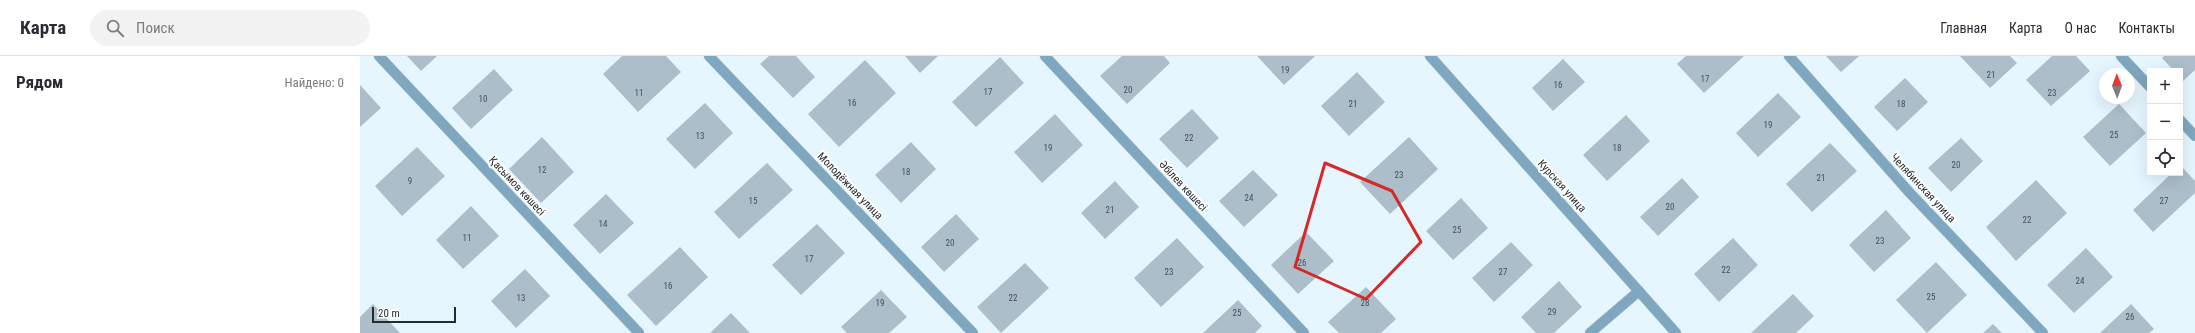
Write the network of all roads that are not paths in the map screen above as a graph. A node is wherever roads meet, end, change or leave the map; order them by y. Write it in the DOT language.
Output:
graph roads {
  1 [pos="379,56"];
  2 [pos="709,56"];
  3 [pos="1045,56"];
  4 [pos="1430,56"];
  5 [pos="1789,56"];
  6 [pos="2121,56"];
  7 [pos="2147,84"];
  8 [pos="2183,123"];
  9 [pos="2195,136"];
  10 [pos="1639,291"];
  11 [pos="638,333"];
  12 [pos="973,333"];
  13 [pos="1304,333"];
  14 [pos="1590,333"];
  15 [pos="1676,333"];
  16 [pos="2043,333"];
  1 -- 11 [label="street, Қасымов көшесі"];
  2 -- 12 [label="street, Молодёжная улица"];
  3 -- 13 [label="street, Әбілев көшесі"];
  4 -- 10 [label="street, Курская улица"];
  5 -- 16 [label="street, Челябинская улица"];
  6 -- 7 [label="street"];
  8 -- 9 [label="street"];
  10 -- 14 [label="street"];
  10 -- 15 [label="street, Курская улица"];
}
